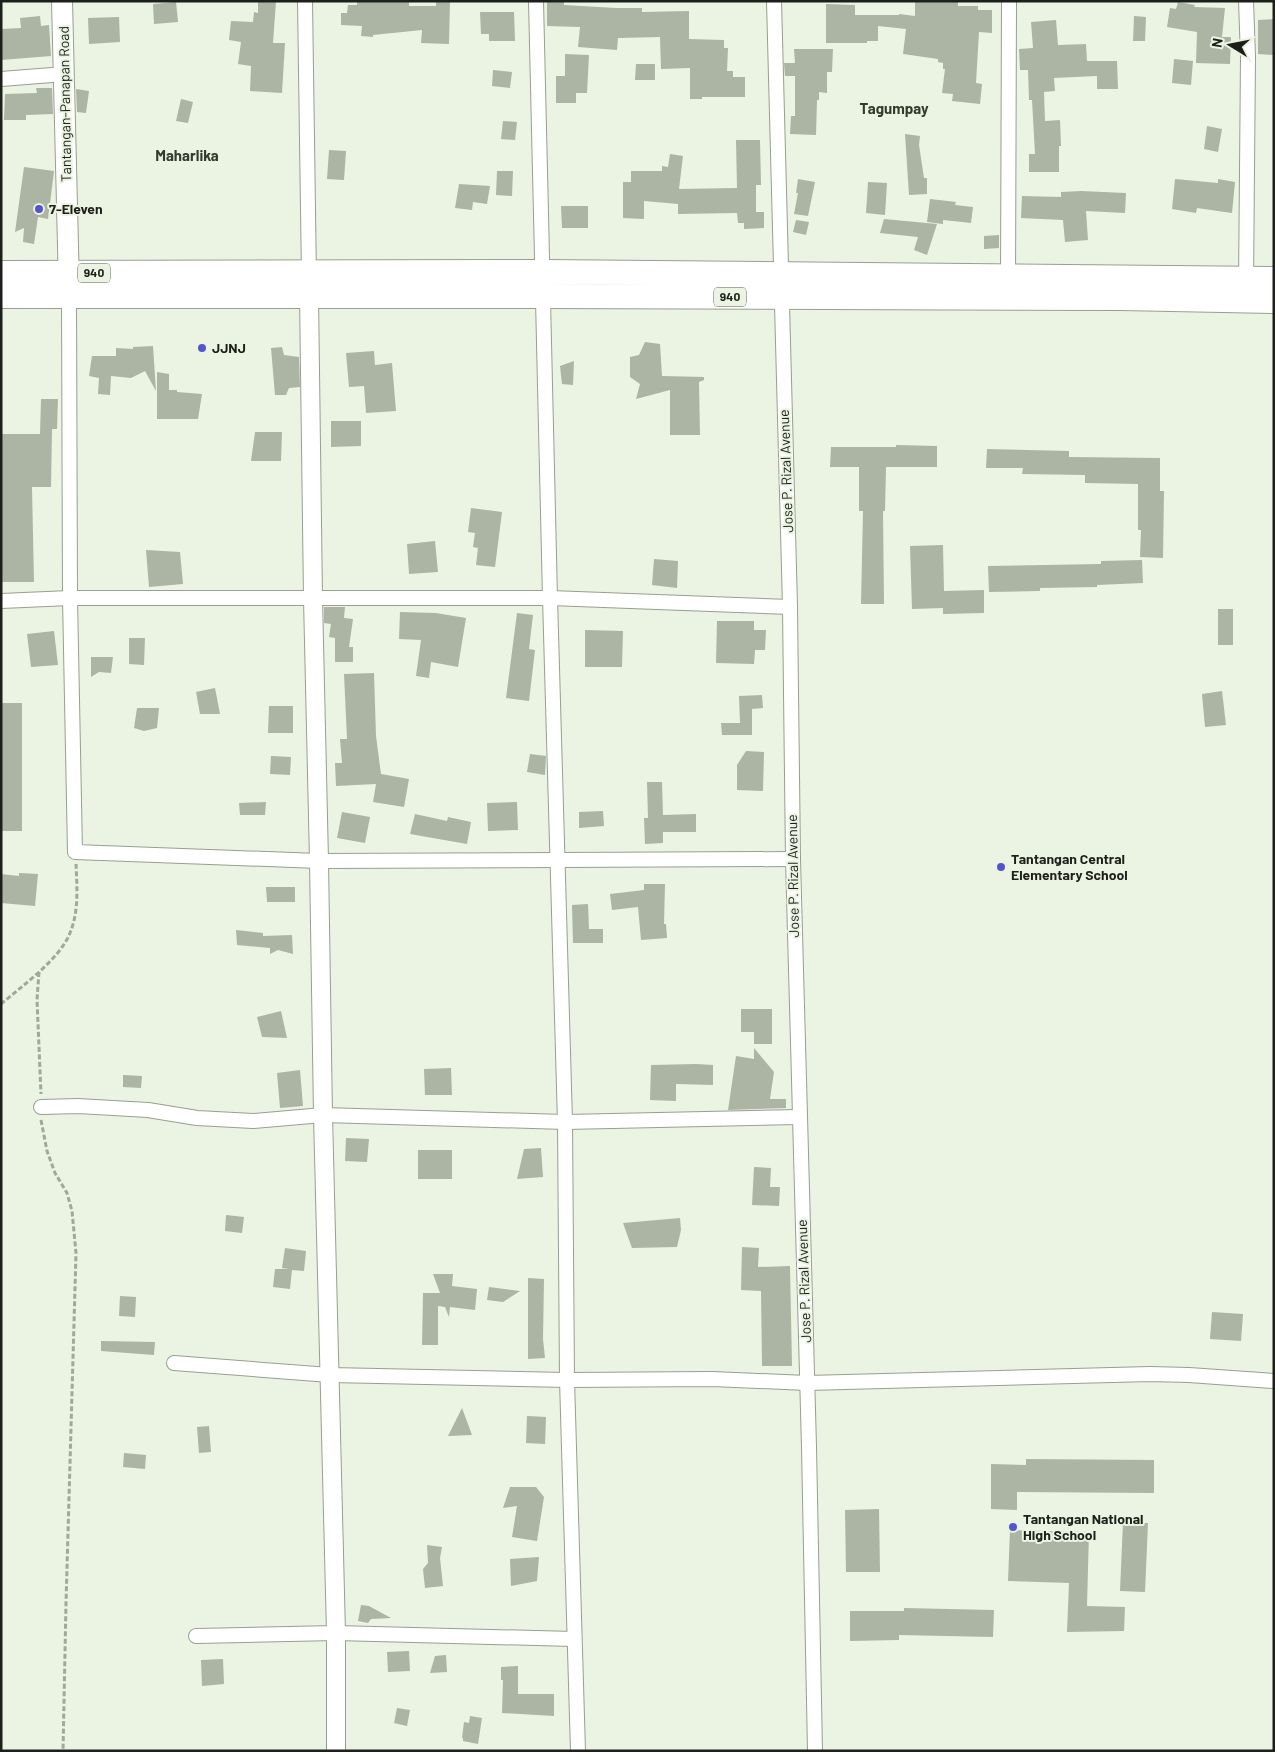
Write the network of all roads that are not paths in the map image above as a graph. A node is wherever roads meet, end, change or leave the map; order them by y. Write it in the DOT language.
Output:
graph roads {
  1 [pos="62,1"];
  2 [pos="305,1"];
  3 [pos="536,1"];
  4 [pos="774,1"];
  5 [pos="1008,1"];
  6 [pos="1246,1"];
  7 [pos="65,74"];
  8 [pos="1,78"];
  9 [pos="1,273"];
  10 [pos="780,274"];
  11 [pos="1274,279"];
  12 [pos="309,283"];
  13 [pos="543,284"];
  14 [pos="69,285"];
  15 [pos="1008,287"];
  16 [pos="1246,290"];
  17 [pos="1,296"];
  18 [pos="780,297"];
  19 [pos="1274,300"];
  20 [pos="70,598"];
  21 [pos="313,598"];
  22 [pos="550,598"];
  23 [pos="1,601"];
  24 [pos="790,606"];
  25 [pos="558,859"];
  26 [pos="792,859"];
  27 [pos="319,861"];
  28 [pos="41,1107"];
  29 [pos="323,1115"];
  30 [pos="798,1117"];
  31 [pos="565,1122"];
  32 [pos="174,1362"];
  33 [pos="330,1375"];
  34 [pos="566,1380"];
  35 [pos="1274,1381"];
  36 [pos="807,1383"];
  37 [pos="336,1633"];
  38 [pos="196,1636"];
  39 [pos="574,1639"];
  40 [pos="336,1751"];
  41 [pos="578,1751"];
  42 [pos="815,1751"];
  1 -- 7 [label="main road, Tantangan-Panapan Road"];
  2 -- 12 [label="street"];
  3 -- 13 [label="street"];
  4 -- 10 [label="street, Jose P. Rizal Avenue"];
  5 -- 15 [label="street"];
  6 -- 16 [label="street"];
  7 -- 8 [label="street"];
  7 -- 14 [label="main road, Tantangan-Panapan Road"];
  9 -- 14 [label="highway, 940"];
  10 -- 13 [label="highway, 940"];
  10 -- 15 [label="highway, 940"];
  10 -- 18 [label="street, Jose P. Rizal Avenue"];
  11 -- 16 [label="highway, 940"];
  12 -- 13 [label="highway, 940"];
  12 -- 14 [label="highway, 940"];
  12 -- 21 [label="street"];
  13 -- 18 [label="highway, 940"];
  13 -- 22 [label="street"];
  14 -- 17 [label="highway, 940"];
  14 -- 20 [label="street"];
  15 -- 16 [label="highway, 940"];
  15 -- 18 [label="highway, 940"];
  16 -- 19 [label="highway, 940"];
  18 -- 24 [label="street, Jose P. Rizal Avenue"];
  20 -- 21 [label="street"];
  20 -- 23 [label="street"];
  20 -- 27 [label="street"];
  21 -- 22 [label="street"];
  21 -- 27 [label="street"];
  22 -- 24 [label="street"];
  22 -- 25 [label="street"];
  24 -- 26 [label="street, Jose P. Rizal Avenue"];
  25 -- 26 [label="street"];
  25 -- 27 [label="street"];
  25 -- 31 [label="street"];
  26 -- 30 [label="street, Jose P. Rizal Avenue"];
  27 -- 29 [label="street"];
  28 -- 29 [label="street"];
  29 -- 31 [label="street"];
  29 -- 33 [label="street"];
  30 -- 31 [label="street"];
  30 -- 36 [label="street, Jose P. Rizal Avenue"];
  31 -- 34 [label="street"];
  32 -- 33 [label="street"];
  33 -- 34 [label="street"];
  33 -- 37 [label="street"];
  34 -- 36 [label="street"];
  34 -- 39 [label="street"];
  35 -- 36 [label="street"];
  36 -- 42 [label="street, Jose P. Rizal Avenue"];
  37 -- 38 [label="street"];
  37 -- 39 [label="street"];
  37 -- 40 [label="street"];
  39 -- 41 [label="street"];
}
